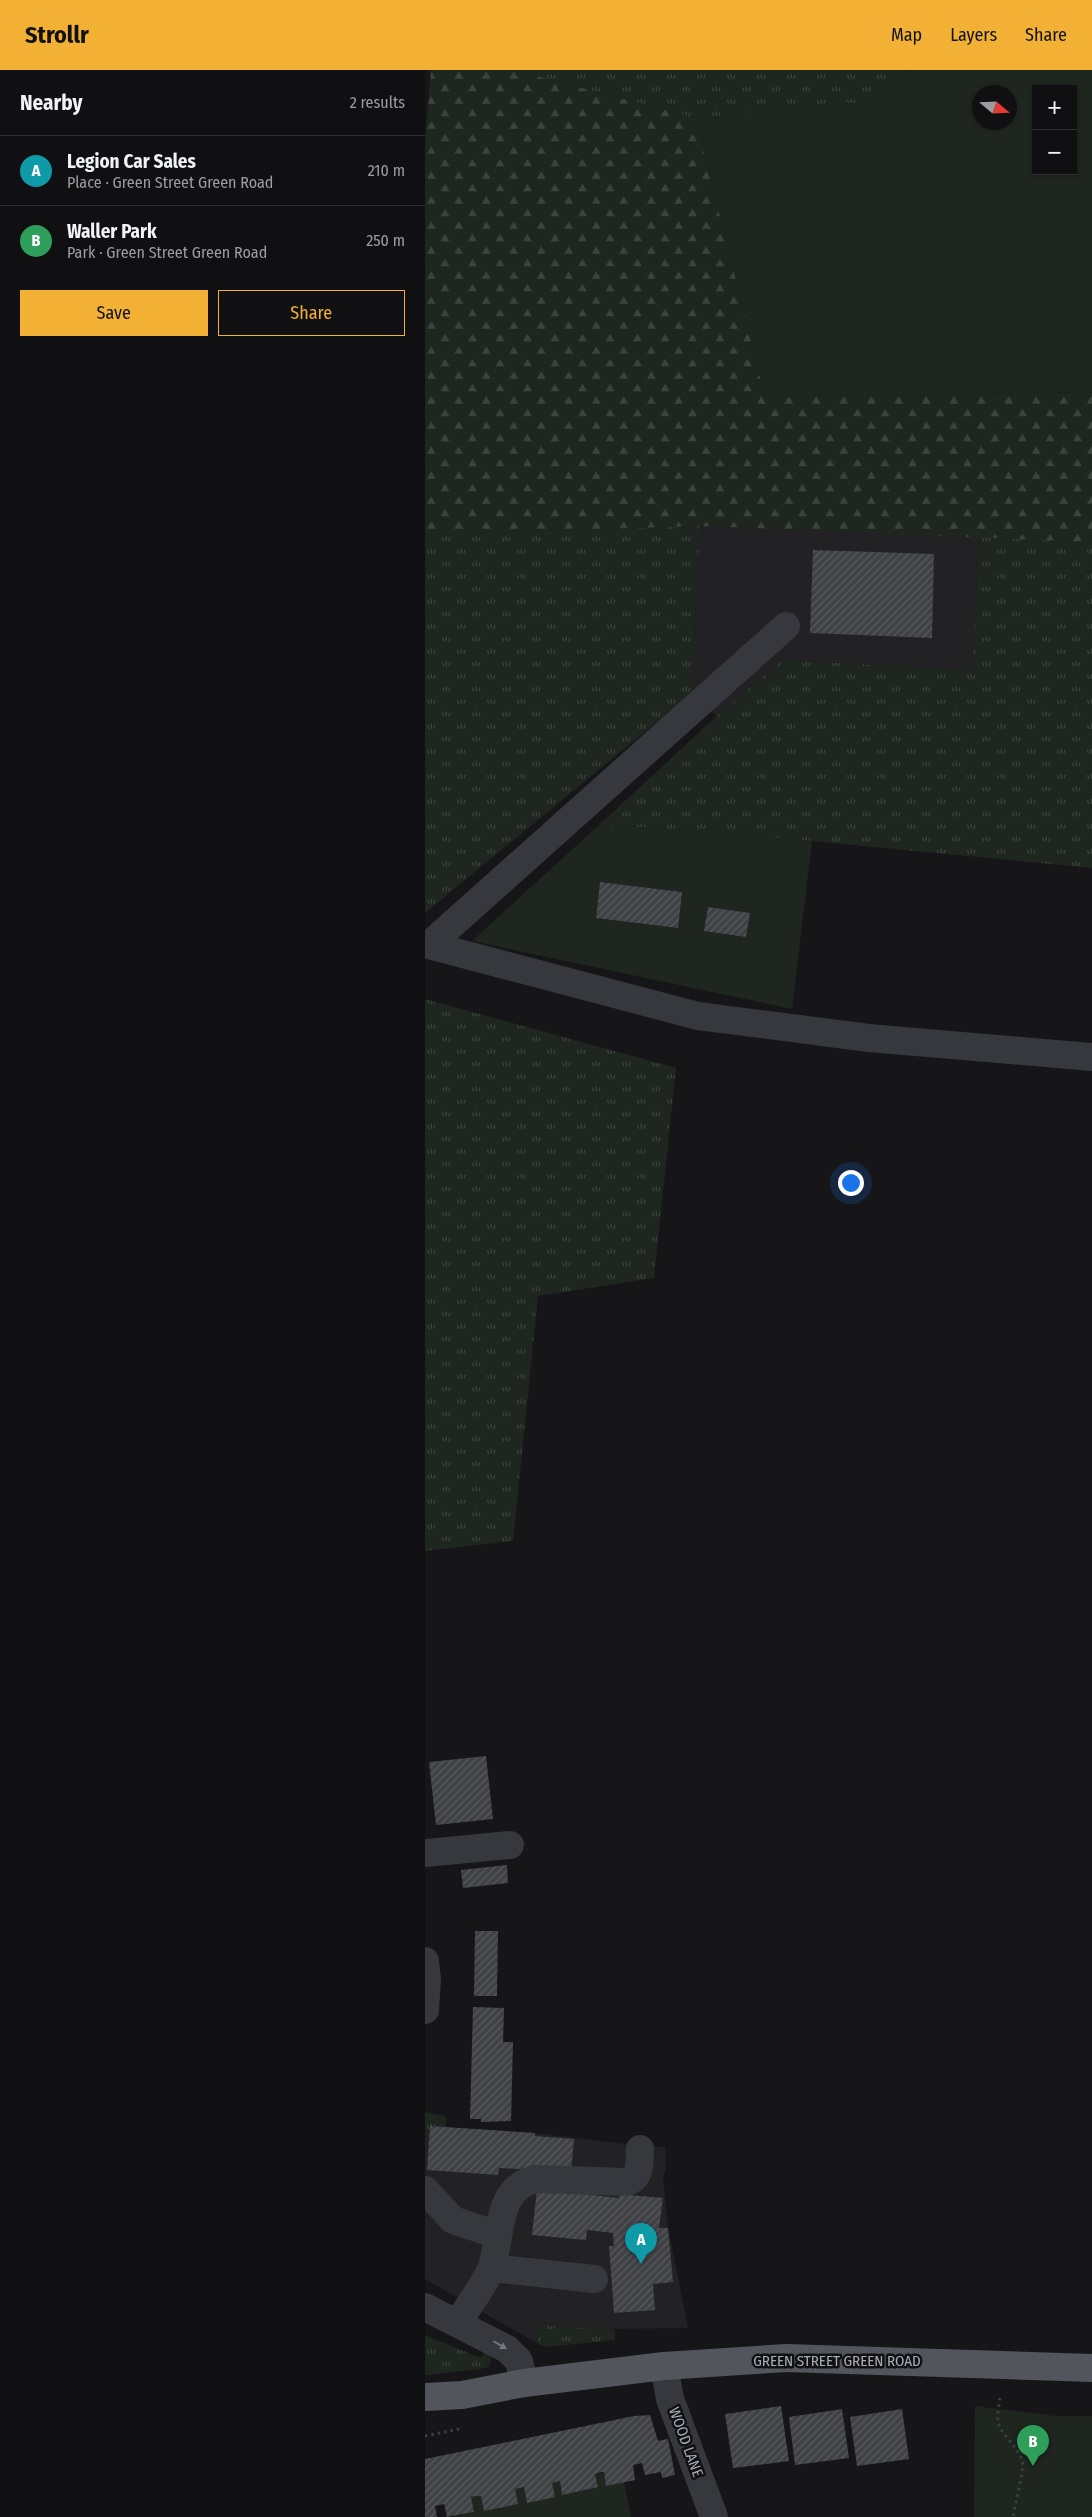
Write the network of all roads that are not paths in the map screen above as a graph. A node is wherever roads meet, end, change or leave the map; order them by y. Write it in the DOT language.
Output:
graph roads {
  1 [pos="786,626"];
  2 [pos="427,944"];
  3 [pos="1092,1057"];
  4 [pos="511,1845"];
  5 [pos="425,1853"];
  6 [pos="425,1961"];
  7 [pos="425,2010"];
  8 [pos="640,2149"];
  9 [pos="425,2190"];
  10 [pos="498,2235"];
  11 [pos="492,2268"];
  12 [pos="594,2279"];
  13 [pos="425,2307"];
  14 [pos="458,2323"];
  15 [pos="664,2366"];
  16 [pos="1092,2368"];
  17 [pos="524,2383"];
  18 [pos="425,2397"];
  19 [pos="714,2517"];
  1 -- 2 [label="street"];
  2 -- 3 [label="street"];
  4 -- 5 [label="street"];
  6 -- 7 [label="street"];
  8 -- 10 [label="street"];
  9 -- 10 [label="street"];
  10 -- 11 [label="street"];
  11 -- 12 [label="street"];
  11 -- 14 [label="street"];
  13 -- 14 [label="street"];
  14 -- 17 [label="street, one-way"];
  15 -- 16 [label="main road, GREEN STREET GREEN ROAD"];
  15 -- 17 [label="main road, GREEN STREET GREEN ROAD"];
  15 -- 19 [label="street, WOOD LANE"];
  17 -- 18 [label="main road, GREEN STREET GREEN ROAD"];
}
